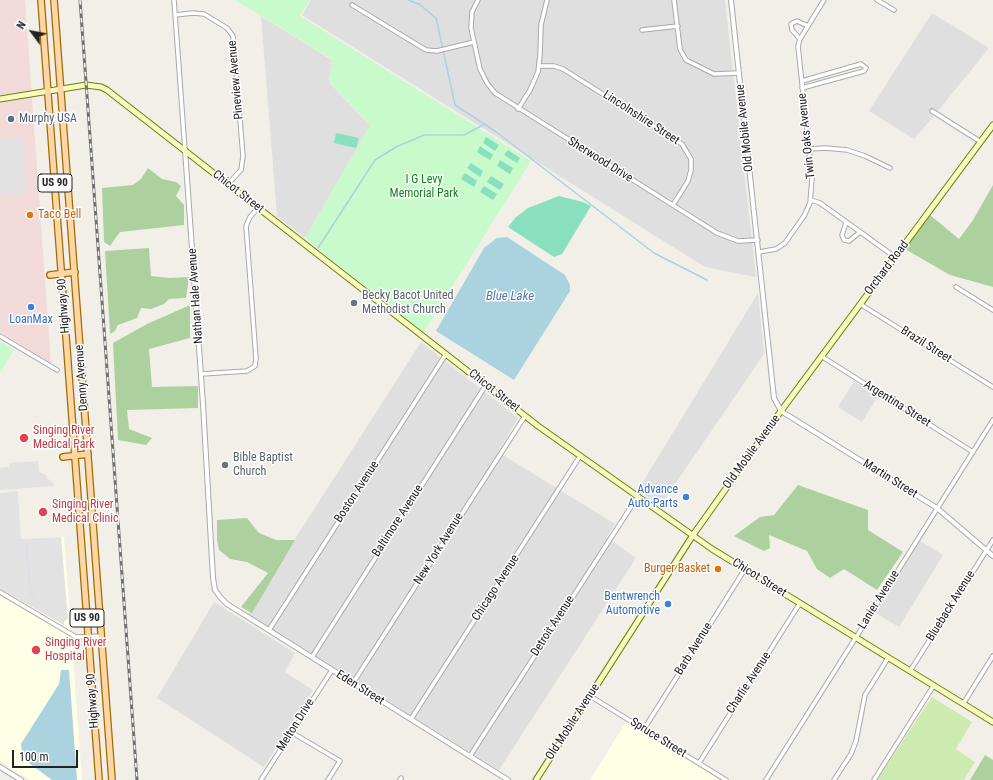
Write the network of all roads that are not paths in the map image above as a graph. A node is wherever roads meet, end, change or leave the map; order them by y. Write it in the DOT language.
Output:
graph roads {
  1 [pos="41,0"];
  2 [pos="54,0"];
  3 [pos="174,0"];
  4 [pos="478,0"];
  5 [pos="547,0"];
  6 [pos="674,0"];
  7 [pos="731,0"];
  8 [pos="824,0"];
  9 [pos="877,0"];
  10 [pos="352,5"];
  11 [pos="894,10"];
  12 [pos="175,15"];
  13 [pos="678,26"];
  14 [pos="808,26"];
  15 [pos="642,30"];
  16 [pos="800,39"];
  17 [pos="474,42"];
  18 [pos="539,66"];
  19 [pos="739,73"];
  20 [pos="802,81"];
  21 [pos="60,88"];
  22 [pos="802,88"];
  23 [pos="48,91"];
  24 [pos="0,99"];
  25 [pos="518,109"];
  26 [pos="932,111"];
  27 [pos="993,125"];
  28 [pos="980,142"];
  29 [pos="809,149"];
  30 [pos="185,150"];
  31 [pos="890,168"];
  32 [pos="228,184"];
  33 [pos="811,200"];
  34 [pos="673,206"];
  35 [pos="258,208"];
  36 [pos="846,223"];
  37 [pos="860,232"];
  38 [pos="758,240"];
  39 [pos="759,252"];
  40 [pos="895,257"];
  41 [pos="75,272"];
  42 [pos="61,275"];
  43 [pos="50,276"];
  44 [pos="956,288"];
  45 [pos="860,304"];
  46 [pos="993,310"];
  47 [pos="0,336"];
  48 [pos="446,354"];
  49 [pos="821,356"];
  50 [pos="57,370"];
  51 [pos="201,374"];
  52 [pos="486,385"];
  53 [pos="993,387"];
  54 [pos="781,411"];
  55 [pos="525,416"];
  56 [pos="993,420"];
  57 [pos="973,452"];
  58 [pos="88,454"];
  59 [pos="75,456"];
  60 [pos="580,456"];
  61 [pos="63,457"];
  62 [pos="638,496"];
  63 [pos="937,508"];
  64 [pos="693,535"];
  65 [pos="993,540"];
  66 [pos="986,550"];
  67 [pos="993,556"];
  68 [pos="745,569"];
  69 [pos="0,592"];
  70 [pos="216,592"];
  71 [pos="800,603"];
  72 [pos="269,630"];
  73 [pos="102,636"];
  74 [pos="88,637"];
  75 [pos="855,638"];
  76 [pos="993,656"];
  77 [pos="312,657"];
  78 [pos="888,658"];
  79 [pos="332,670"];
  80 [pos="910,671"];
  81 [pos="353,683"];
  82 [pos="934,686"];
  83 [pos="590,696"];
  84 [pos="963,704"];
  85 [pos="411,719"];
  86 [pos="993,722"];
  87 [pos="644,729"];
  88 [pos="291,732"];
  89 [pos="470,756"];
  90 [pos="699,763"];
  91 [pos="0,767"];
  92 [pos="21,780"];
  93 [pos="99,780"];
  94 [pos="112,780"];
  95 [pos="261,780"];
  96 [pos="328,780"];
  97 [pos="508,780"];
  98 [pos="536,780"];
  99 [pos="726,780"];
  100 [pos="766,780"];
  101 [pos="834,780"];
  102 [pos="874,780"];
  1 -- 23 [label="main road, Highway 90 / US 90"];
  2 -- 21 [label="main road, Denny Avenue / US 90"];
  3 -- 12 [label="street, Nathan Hale Avenue"];
  4 -- 17 [label="street, Sherwood Drive"];
  5 -- 18 [label="street"];
  6 -- 13 [label="street"];
  7 -- 19 [label="street, Old Mobile Avenue"];
  8 -- 14 [label="street, Twin Oaks Avenue"];
  9 -- 11 [label="street"];
  10 -- 17 [label="street"];
  12 -- 30 [label="street, Nathan Hale Avenue"];
  12 -- 32 [label="street, Pineview Avenue"];
  13 -- 15 [label="street"];
  13 -- 19 [label="street"];
  14 -- 16 [label="street, Twin Oaks Avenue"];
  14 -- 16 [label="street"];
  16 -- 20 [label="street, Twin Oaks Avenue"];
  17 -- 25 [label="street, Sherwood Drive"];
  18 -- 25 [label="street"];
  18 -- 34 [label="street, Lincolnshire Street"];
  19 -- 38 [label="street, Old Mobile Avenue"];
  20 -- 22 [label="street, Twin Oaks Avenue"];
  20 -- 22 [label="street"];
  21 -- 23 [label="main road, Chicot Street"];
  21 -- 30 [label="main road, Chicot Street"];
  21 -- 41 [label="main road, Denny Avenue / US 90"];
  22 -- 29 [label="street, Twin Oaks Avenue"];
  23 -- 24 [label="main road, Chicot Street"];
  23 -- 42 [label="main road, Highway 90 / US 90"];
  25 -- 34 [label="street, Sherwood Drive"];
  26 -- 28 [label="street"];
  27 -- 28 [label="main road, Orchard Road"];
  28 -- 40 [label="main road, Orchard Road"];
  29 -- 31 [label="street"];
  29 -- 33 [label="street, Twin Oaks Avenue"];
  30 -- 32 [label="main road, Chicot Street"];
  30 -- 51 [label="street, Nathan Hale Avenue"];
  32 -- 35 [label="main road, Chicot Street"];
  33 -- 36 [label="street"];
  33 -- 39 [label="street, Twin Oaks Avenue"];
  34 -- 38 [label="street, Sherwood Drive"];
  35 -- 48 [label="main road, Chicot Street"];
  35 -- 51 [label="street"];
  36 -- 37 [label="street"];
  36 -- 37 [label="street"];
  37 -- 40 [label="street"];
  38 -- 39 [label="street, Old Mobile Avenue"];
  39 -- 54 [label="street, Old Mobile Avenue"];
  40 -- 45 [label="main road, Orchard Road"];
  41 -- 42 [label="main road"];
  41 -- 58 [label="main road, Denny Avenue / US 90"];
  42 -- 43 [label="main road"];
  42 -- 59 [label="main road, Highway 90 / US 90"];
  44 -- 46 [label="street"];
  45 -- 49 [label="main road, Orchard Road"];
  45 -- 53 [label="street, Brazil Street"];
  47 -- 50 [label="street"];
  48 -- 52 [label="main road, Chicot Street"];
  48 -- 72 [label="street, Boston Avenue"];
  49 -- 54 [label="main road, Orchard Road"];
  49 -- 57 [label="street, Argentina Street"];
  51 -- 70 [label="street, Nathan Hale Avenue"];
  52 -- 55 [label="main road, Chicot Street"];
  52 -- 77 [label="street, Baltimore Avenue"];
  54 -- 63 [label="street, Martin Street"];
  54 -- 64 [label="main road, Old Mobile Avenue"];
  55 -- 60 [label="main road, Chicot Street"];
  55 -- 81 [label="street, New York Avenue"];
  56 -- 57 [label="street, Lanier Avenue"];
  57 -- 63 [label="street, Lanier Avenue"];
  58 -- 59 [label="main road"];
  58 -- 73 [label="main road, Denny Avenue / US 90"];
  59 -- 61 [label="main road"];
  59 -- 74 [label="main road, Highway 90 / US 90"];
  60 -- 62 [label="main road, Chicot Street"];
  60 -- 85 [label="street, Chicago Avenue"];
  62 -- 64 [label="main road, Chicot Street"];
  62 -- 89 [label="street, Detroit Avenue"];
  63 -- 66 [label="street, Martin Street"];
  63 -- 75 [label="street, Lanier Avenue"];
  64 -- 68 [label="main road, Chicot Street"];
  64 -- 83 [label="main road, Old Mobile Avenue"];
  65 -- 66 [label="street, Blueback Avenue"];
  66 -- 67 [label="street, Martin Street"];
  66 -- 80 [label="street, Blueback Avenue"];
  68 -- 71 [label="main road, Chicot Street"];
  68 -- 87 [label="street, Barb Avenue"];
  69 -- 74 [label="street"];
  70 -- 72 [label="street, Eden Street"];
  71 -- 75 [label="main road, Chicot Street"];
  71 -- 90 [label="street, Charlie Avenue"];
  72 -- 77 [label="street, Eden Street"];
  73 -- 74 [label="street"];
  73 -- 94 [label="main road, Denny Avenue / US 90"];
  74 -- 93 [label="main road, Highway 90 / US 90"];
  75 -- 78 [label="main road, Chicot Street"];
  75 -- 100 [label="street, Lanier Avenue"];
  76 -- 84 [label="street"];
  77 -- 79 [label="street, Eden Street"];
  78 -- 80 [label="main road, Chicot Street"];
  78 -- 101 [label="street"];
  79 -- 81 [label="street, Eden Street"];
  79 -- 88 [label="street, Melton Drive"];
  80 -- 82 [label="main road, Chicot Street"];
  81 -- 85 [label="street, Eden Street"];
  82 -- 84 [label="main road, Chicot Street"];
  82 -- 102 [label="street"];
  83 -- 87 [label="street, Spruce Street"];
  83 -- 98 [label="main road, Old Mobile Avenue"];
  84 -- 86 [label="main road, Chicot Street"];
  85 -- 89 [label="street, Eden Street"];
  87 -- 90 [label="street, Spruce Street"];
  88 -- 95 [label="street, Melton Drive"];
  88 -- 96 [label="street"];
  89 -- 97 [label="street, Eden Street"];
  90 -- 99 [label="street, Spruce Street"];
  91 -- 92 [label="street"];
}
